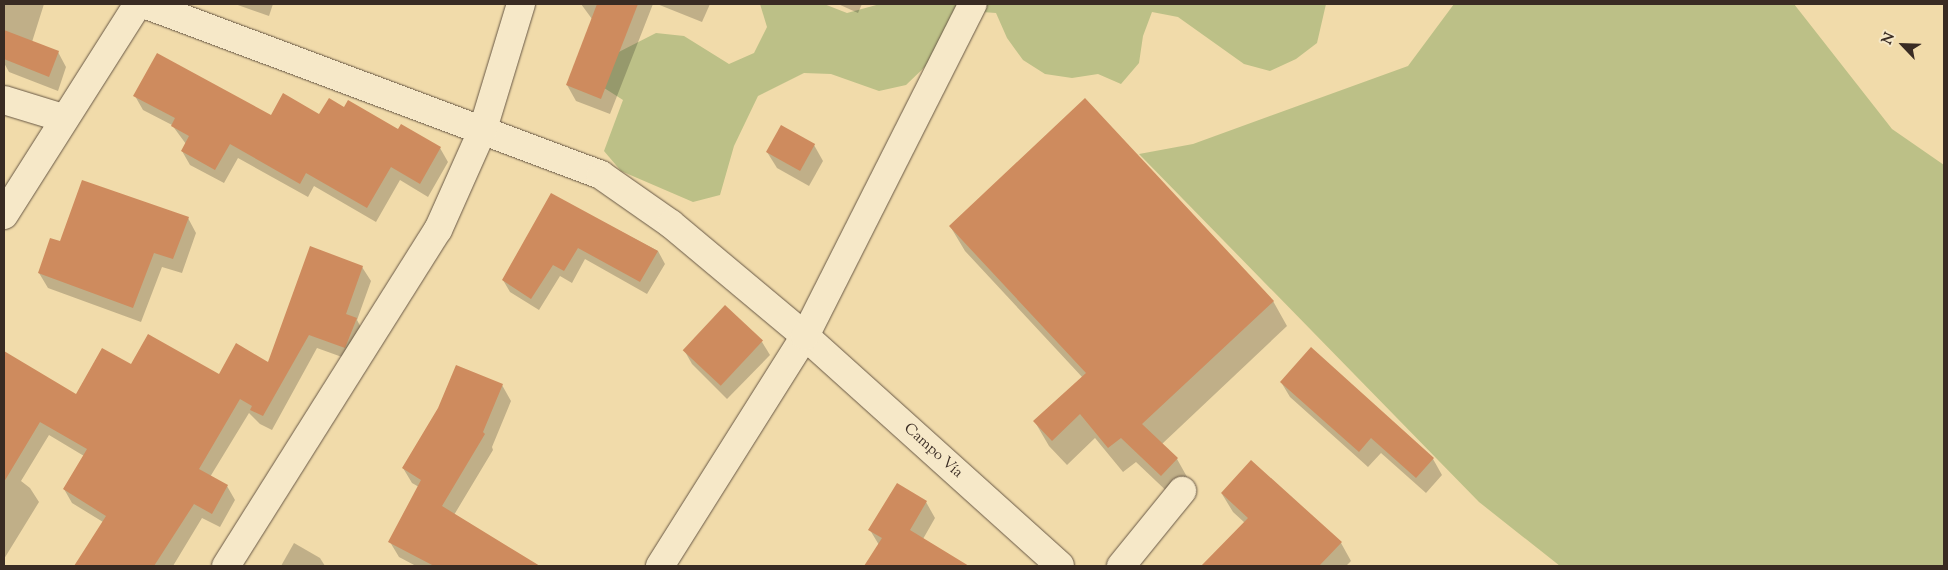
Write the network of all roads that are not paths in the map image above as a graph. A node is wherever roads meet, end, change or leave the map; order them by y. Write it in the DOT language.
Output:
graph roads {
  1 [pos="138,4"];
  2 [pos="144,4"];
  3 [pos="521,4"];
  4 [pos="973,4"];
  5 [pos="4,100"];
  6 [pos="63,118"];
  7 [pos="483,129"];
  8 [pos="4,215"];
  9 [pos="805,336"];
  10 [pos="1182,491"];
  11 [pos="226,566"];
  12 [pos="660,566"];
  13 [pos="1060,566"];
  14 [pos="1121,566"];
  1 -- 6 [label="street"];
  2 -- 7 [label="street, Campo Vía"];
  3 -- 7 [label="street"];
  4 -- 9 [label="street"];
  5 -- 6 [label="street"];
  6 -- 8 [label="street"];
  7 -- 9 [label="street, Campo Vía"];
  7 -- 11 [label="street"];
  9 -- 12 [label="street"];
  9 -- 13 [label="street, Campo Vía"];
  10 -- 14 [label="street"];
}
